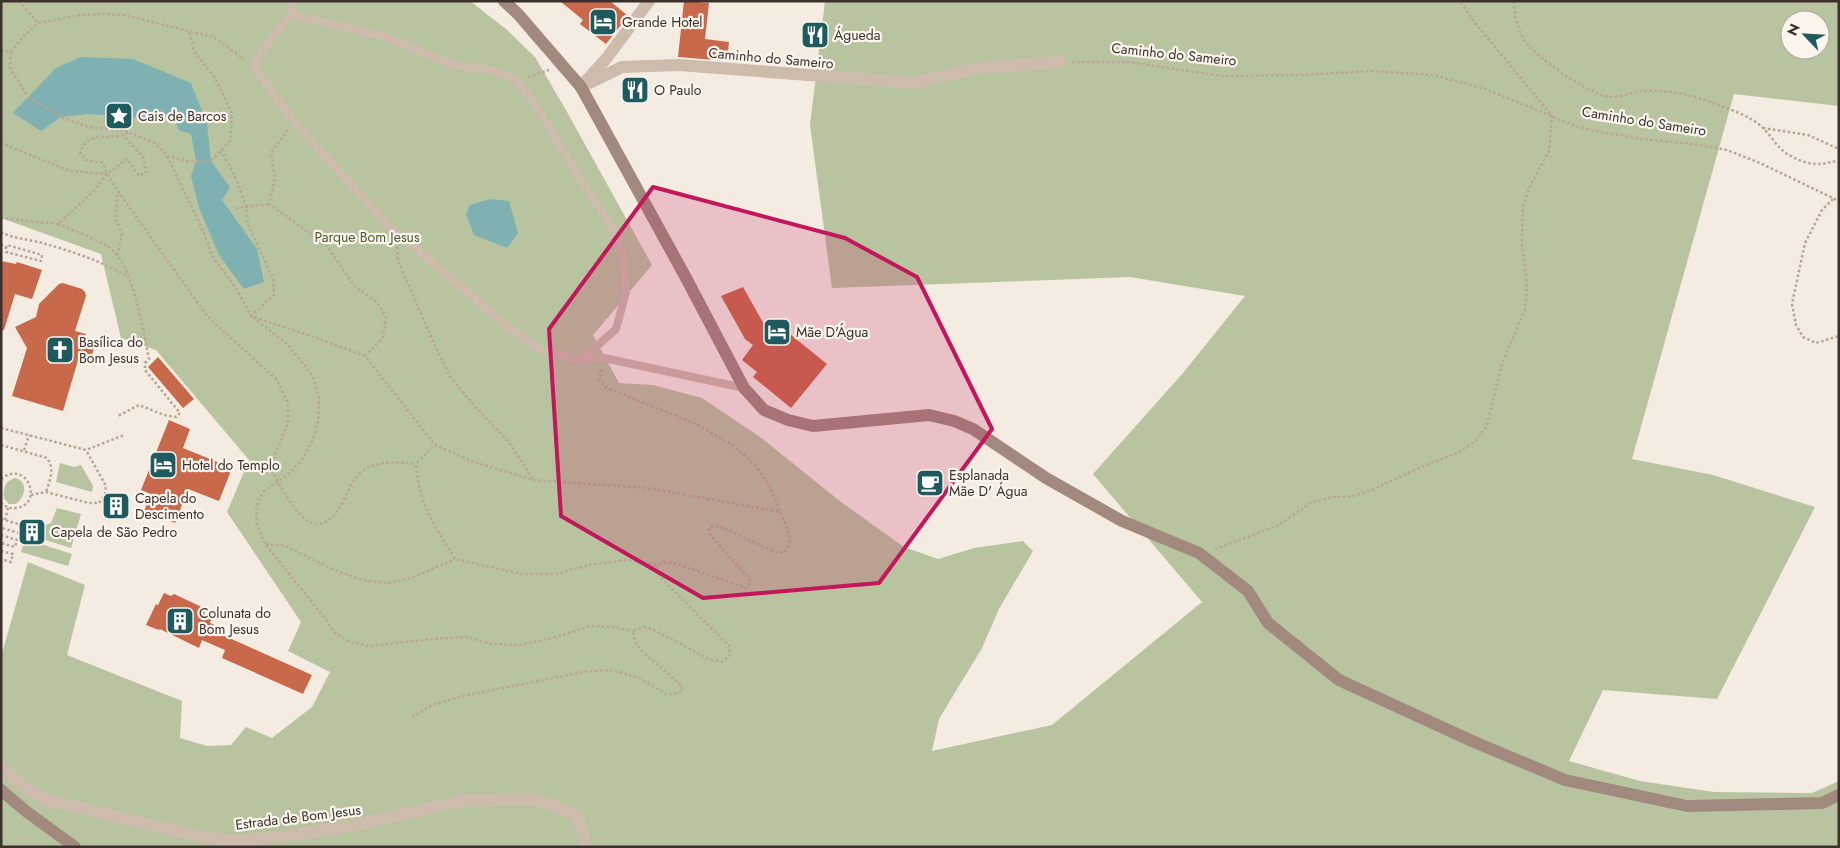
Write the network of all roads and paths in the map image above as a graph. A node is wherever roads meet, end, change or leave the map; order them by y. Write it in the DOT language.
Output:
graph roads {
  1 [pos="19,1"];
  2 [pos="291,1"];
  3 [pos="649,1"];
  4 [pos="1460,1"];
  5 [pos="1514,1"];
  6 [pos="508,2"];
  7 [pos="292,15"];
  8 [pos="38,23"];
  9 [pos="189,32"];
  10 [pos="1,50"];
  11 [pos="11,52"];
  12 [pos="1060,62"];
  13 [pos="252,65"];
  14 [pos="561,66"];
  15 [pos="517,80"];
  16 [pos="580,87"];
  17 [pos="1552,116"];
  18 [pos="294,122"];
  19 [pos="1763,128"];
  20 [pos="128,132"];
  21 [pos="123,136"];
  22 [pos="1,143"];
  23 [pos="221,150"];
  24 [pos="1839,150"];
  25 [pos="167,156"];
  26 [pos="1839,161"];
  27 [pos="107,174"];
  28 [pos="118,192"];
  29 [pos="1833,199"];
  30 [pos="1839,201"];
  31 [pos="269,204"];
  32 [pos="246,206"];
  33 [pos="236,208"];
  34 [pos="1,218"];
  35 [pos="58,224"];
  36 [pos="1,232"];
  37 [pos="396,232"];
  38 [pos="1,244"];
  39 [pos="6,248"];
  40 [pos="117,256"];
  41 [pos="129,278"];
  42 [pos="251,316"];
  43 [pos="1839,336"];
  44 [pos="365,356"];
  45 [pos="580,361"];
  46 [pos="620,362"];
  47 [pos="744,388"];
  48 [pos="118,416"];
  49 [pos="1,428"];
  50 [pos="29,435"];
  51 [pos="124,435"];
  52 [pos="1,445"];
  53 [pos="435,445"];
  54 [pos="24,450"];
  55 [pos="86,450"];
  56 [pos="416,464"];
  57 [pos="1,479"];
  58 [pos="534,480"];
  59 [pos="278,481"];
  60 [pos="46,492"];
  61 [pos="31,494"];
  62 [pos="1,503"];
  63 [pos="8,508"];
  64 [pos="781,512"];
  65 [pos="3,519"];
  66 [pos="1,528"];
  67 [pos="1,535"];
  68 [pos="1,544"];
  69 [pos="265,544"];
  70 [pos="1,551"];
  71 [pos="1199,553"];
  72 [pos="1,559"];
  73 [pos="455,559"];
  74 [pos="656,565"];
  75 [pos="633,631"];
  76 [pos="412,717"];
  77 [pos="1,766"];
  78 [pos="1,790"];
  79 [pos="1839,795"];
  80 [pos="75,847"];
  81 [pos="585,847"];
  1 -- 8 [label="path"];
  2 -- 7 [label="lane"];
  3 -- 16 [label="street"];
  4 -- 17 [label="path"];
  5 -- 19 [label="path"];
  6 -- 14 [label="main road"];
  7 -- 13 [label="lane"];
  7 -- 15 [label="lane"];
  8 -- 9 [label="path"];
  8 -- 11 [label="path"];
  9 -- 13 [label="path"];
  9 -- 23 [label="path"];
  10 -- 11 [label="path"];
  11 -- 20 [label="path"];
  12 -- 16 [label="street, Caminho do Sameiro"];
  12 -- 17 [label="path, Caminho do Sameiro"];
  13 -- 18 [label="lane"];
  14 -- 15 [label="path"];
  14 -- 16 [label="main road"];
  15 -- 45 [label="lane"];
  16 -- 47 [label="main road"];
  17 -- 29 [label="path, Caminho do Sameiro"];
  17 -- 71 [label="path"];
  18 -- 31 [label="path"];
  18 -- 37 [label="lane"];
  19 -- 24 [label="path"];
  19 -- 26 [label="path"];
  20 -- 21 [label="path"];
  20 -- 25 [label="path"];
  21 -- 27 [label="path"];
  21 -- 27 [label="path"];
  22 -- 27 [label="path"];
  23 -- 25 [label="path"];
  23 -- 32 [label="path"];
  25 -- 42 [label="path"];
  27 -- 28 [label="path"];
  27 -- 35 [label="path"];
  28 -- 40 [label="path"];
  28 -- 59 [label="path"];
  29 -- 30 [label="path, Caminho do Sameiro"];
  29 -- 43 [label="path"];
  31 -- 32 [label="path"];
  31 -- 44 [label="path"];
  32 -- 33 [label="path"];
  32 -- 42 [label="path"];
  34 -- 35 [label="path"];
  35 -- 40 [label="path"];
  36 -- 41 [label="path"];
  37 -- 45 [label="lane"];
  37 -- 58 [label="path"];
  38 -- 39 [label="path"];
  39 -- 39 [label="path"];
  40 -- 41 [label="path"];
  41 -- 48 [label="path"];
  42 -- 44 [label="path"];
  42 -- 59 [label="path"];
  44 -- 53 [label="path"];
  45 -- 46 [label="lane"];
  46 -- 47 [label="lane"];
  46 -- 64 [label="path"];
  47 -- 71 [label="main road"];
  49 -- 50 [label="path"];
  50 -- 54 [label="path"];
  50 -- 55 [label="path"];
  51 -- 55 [label="path"];
  52 -- 54 [label="path"];
  53 -- 56 [label="path"];
  53 -- 58 [label="path"];
  54 -- 60 [label="path"];
  55 -- 60 [label="path"];
  56 -- 59 [label="path"];
  56 -- 73 [label="path"];
  57 -- 61 [label="path"];
  58 -- 64 [label="path"];
  59 -- 69 [label="path"];
  60 -- 61 [label="path"];
  61 -- 63 [label="path"];
  62 -- 63 [label="path"];
  63 -- 65 [label="path"];
  64 -- 74 [label="path"];
  65 -- 66 [label="path"];
  67 -- 68 [label="path"];
  69 -- 73 [label="path"];
  69 -- 75 [label="path"];
  70 -- 72 [label="path"];
  71 -- 79 [label="main road"];
  73 -- 74 [label="path"];
  74 -- 75 [label="path"];
  75 -- 76 [label="path"];
  77 -- 81 [label="street, Estrada de Bom Jesus"];
  78 -- 80 [label="main road"];
}
